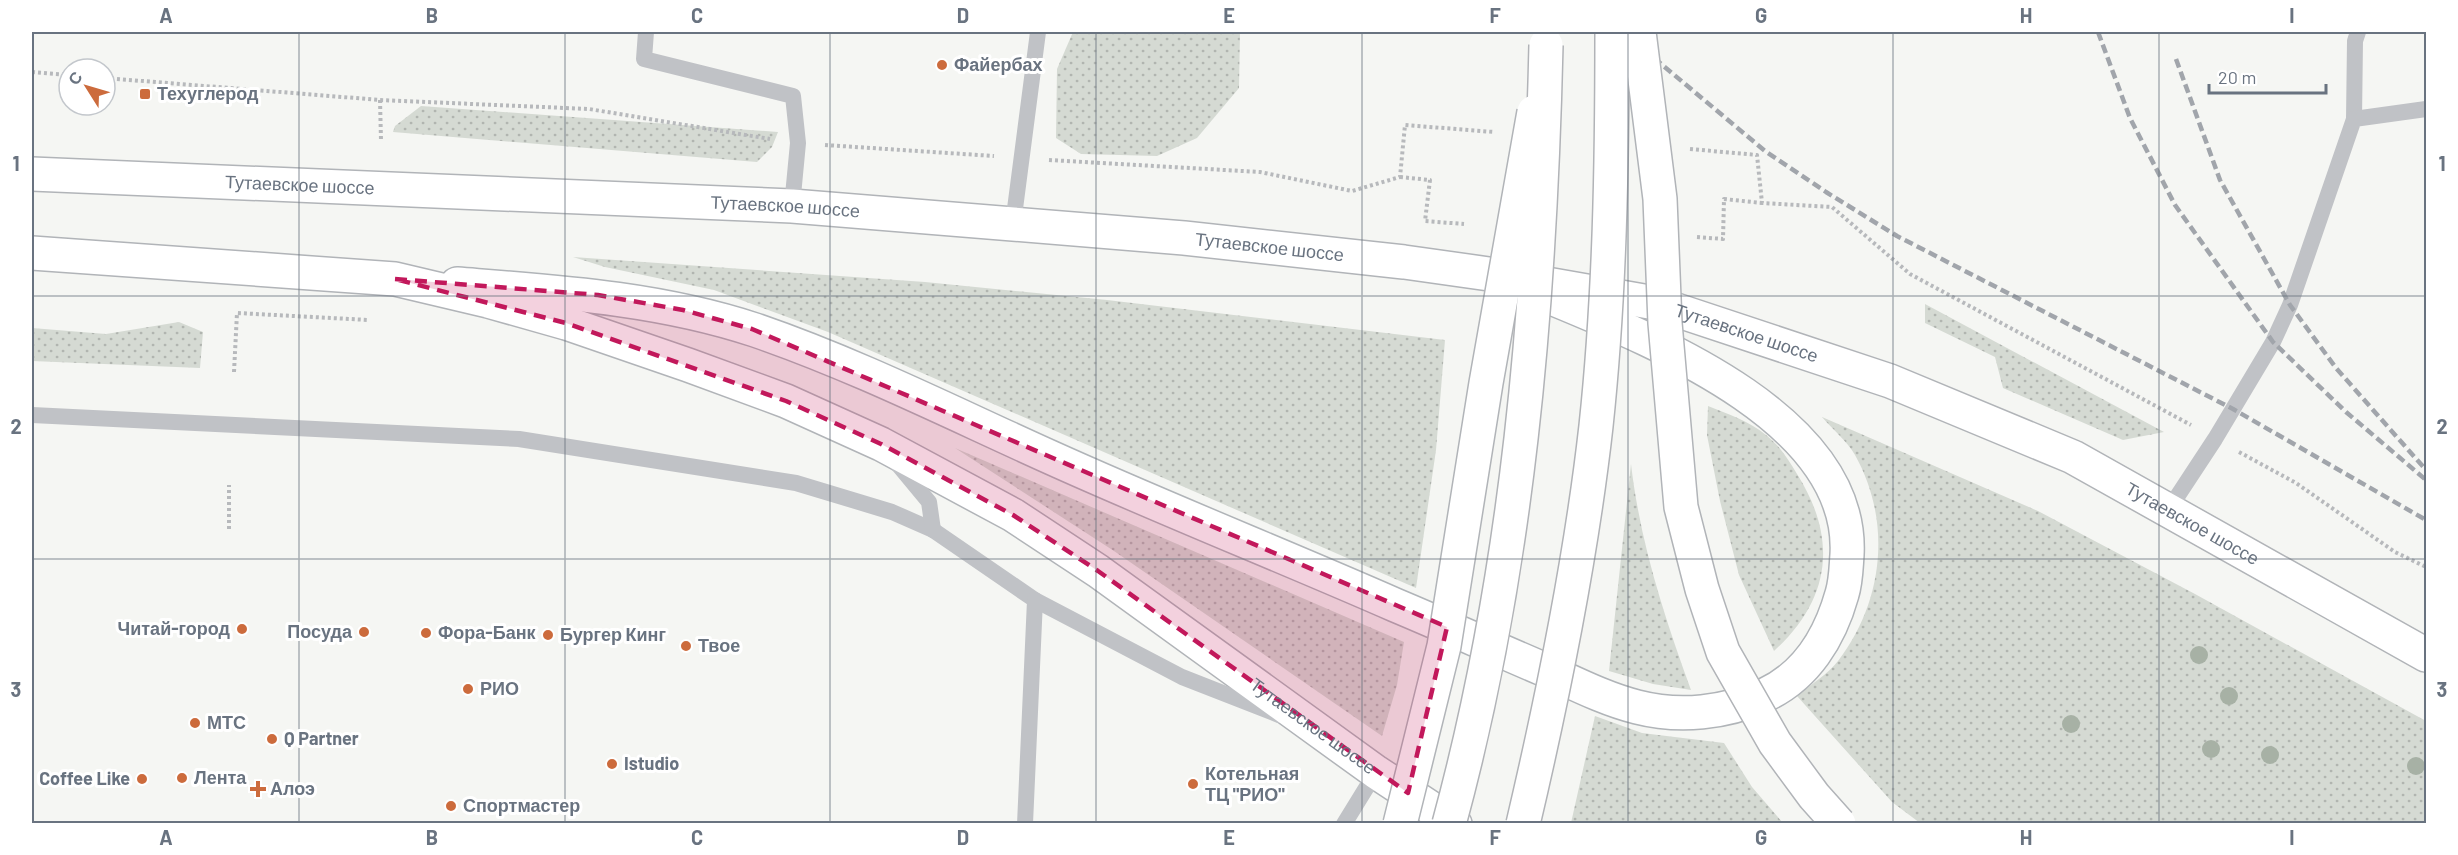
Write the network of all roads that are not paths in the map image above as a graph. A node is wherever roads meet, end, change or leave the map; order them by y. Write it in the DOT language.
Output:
graph roads {
  1 [pos="646,32"];
  2 [pos="1038,32"];
  3 [pos="1612,32"];
  4 [pos="1640,32"];
  5 [pos="2358,32"];
  6 [pos="2427,109"];
  7 [pos="2354,119"];
  8 [pos="32,174"];
  9 [pos="792,206"];
  10 [pos="1013,224"];
  11 [pos="32,253"];
  12 [pos="1496,275"];
  13 [pos="395,279"];
  14 [pos="32,414"];
  15 [pos="881,444"];
  16 [pos="2169,509"];
  17 [pos="933,530"];
  18 [pos="1035,600"];
  19 [pos="2427,655"];
  20 [pos="1323,732"];
  21 [pos="1376,772"];
  22 [pos="1025,824"];
  23 [pos="1344,824"];
  24 [pos="1400,824"];
  25 [pos="1449,824"];
  26 [pos="1455,824"];
  27 [pos="1523,824"];
  28 [pos="1839,824"];
  1 -- 9 [label="lane"];
  2 -- 10 [label="lane"];
  3 -- 27 [label="main road, bridge"];
  4 -- 28 [label="main road, bridge"];
  5 -- 7 [label="lane"];
  6 -- 7 [label="lane"];
  7 -- 16 [label="lane"];
  8 -- 9 [label="main road, Тутаевское шоссе"];
  9 -- 10 [label="main road, Тутаевское шоссе"];
  10 -- 12 [label="main road, Тутаевское шоссе"];
  11 -- 13 [label="main road, Тутаевское шоссе"];
  12 -- 13 [label="main road"];
  12 -- 16 [label="main road, Тутаевское шоссе"];
  13 -- 15 [label="main road, Тутаевское шоссе"];
  14 -- 17 [label="lane"];
  15 -- 17 [label="lane"];
  15 -- 20 [label="main road, Тутаевское шоссе"];
  16 -- 19 [label="main road, Тутаевское шоссе"];
  17 -- 18 [label="lane"];
  18 -- 20 [label="lane"];
  18 -- 22 [label="lane"];
  20 -- 21 [label="main road, Тутаевское шоссе"];
  21 -- 23 [label="lane"];
  21 -- 26 [label="main road, Тутаевское шоссе"];
  24 -- 25 [label="main road, bridge"];
}
